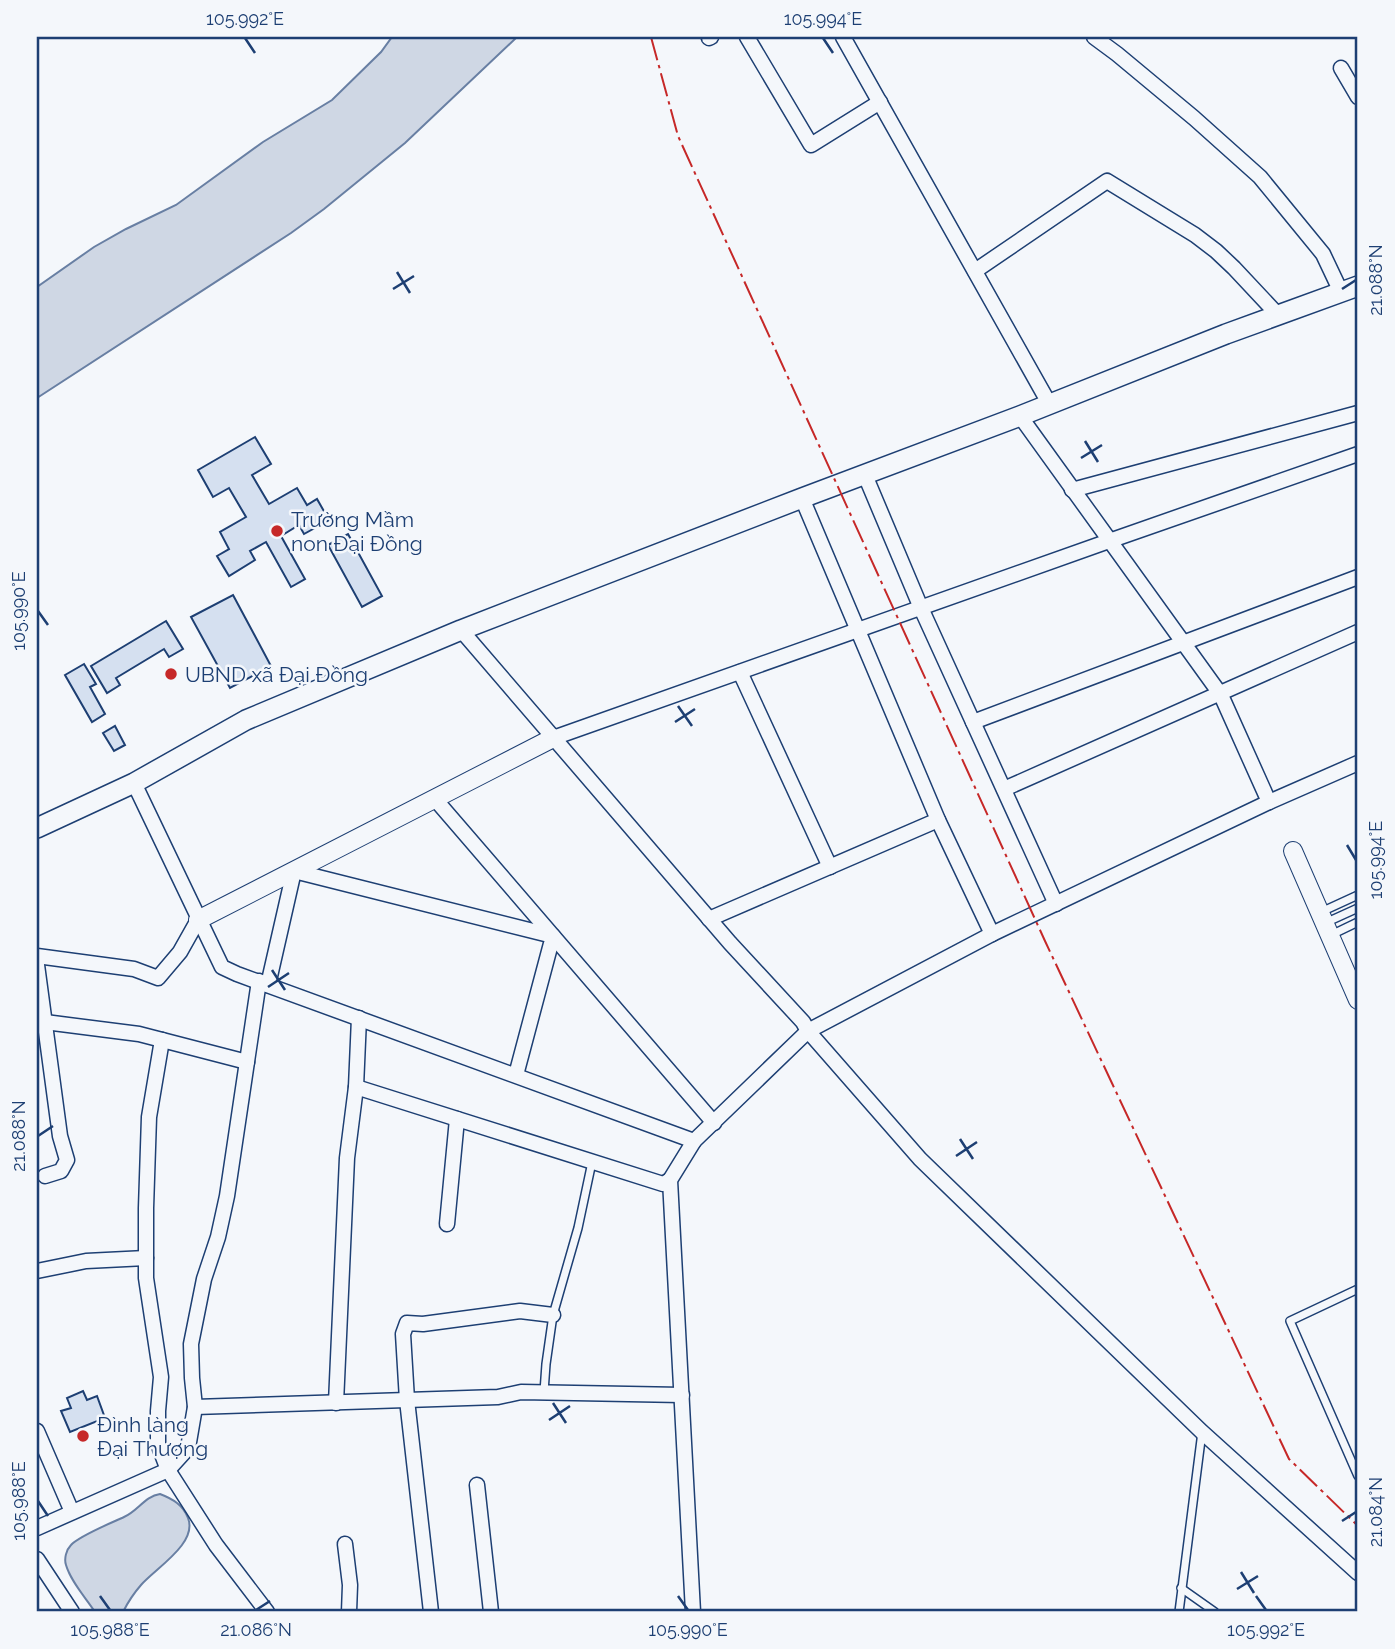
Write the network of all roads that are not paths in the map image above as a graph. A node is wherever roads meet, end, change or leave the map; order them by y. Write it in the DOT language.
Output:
graph roads {
  1 [pos="747,37"];
  2 [pos="843,37"];
  3 [pos="1094,37"];
  4 [pos="1341,68"];
  5 [pos="1358,97"];
  6 [pos="880,102"];
  7 [pos="975,271"];
  8 [pos="1350,289"];
  9 [pos="1278,315"];
  10 [pos="1050,405"];
  11 [pos="1358,414"];
  12 [pos="1020,416"];
  13 [pos="1358,454"];
  14 [pos="865,475"];
  15 [pos="1072,490"];
  16 [pos="802,498"];
  17 [pos="1109,541"];
  18 [pos="1358,577"];
  19 [pos="921,608"];
  20 [pos="857,629"];
  21 [pos="461,630"];
  22 [pos="1358,632"];
  23 [pos="1183,642"];
  24 [pos="740,671"];
  25 [pos="1220,693"];
  26 [pos="973,722"];
  27 [pos="553,738"];
  28 [pos="1358,763"];
  29 [pos="134,783"];
  30 [pos="1004,789"];
  31 [pos="435,799"];
  32 [pos="1269,802"];
  33 [pos="938,820"];
  34 [pos="37,828"];
  35 [pos="1293,851"];
  36 [pos="830,867"];
  37 [pos="294,871"];
  38 [pos="1358,895"];
  39 [pos="1056,904"];
  40 [pos="1358,908"];
  41 [pos="709,919"];
  42 [pos="198,920"];
  43 [pos="1358,922"];
  44 [pos="1325,923"];
  45 [pos="992,934"];
  46 [pos="553,936"];
  47 [pos="37,956"];
  48 [pos="37,965"];
  49 [pos="263,983"];
  50 [pos="1358,1000"];
  51 [pos="359,1018"];
  52 [pos="45,1021"];
  53 [pos="808,1031"];
  54 [pos="162,1040"];
  55 [pos="247,1062"];
  56 [pos="516,1076"];
  57 [pos="356,1087"];
  58 [pos="457,1119"];
  59 [pos="714,1123"];
  60 [pos="694,1141"];
  61 [pos="592,1161"];
  62 [pos="45,1176"];
  63 [pos="670,1180"];
  64 [pos="447,1224"];
  65 [pos="146,1258"];
  66 [pos="37,1271"];
  67 [pos="1358,1289"];
  68 [pos="554,1315"];
  69 [pos="544,1392"];
  70 [pos="682,1395"];
  71 [pos="407,1400"];
  72 [pos="336,1403"];
  73 [pos="195,1407"];
  74 [pos="37,1432"];
  75 [pos="1202,1432"];
  76 [pos="168,1470"];
  77 [pos="1358,1476"];
  78 [pos="477,1485"];
  79 [pos="72,1512"];
  80 [pos="37,1528"];
  81 [pos="345,1544"];
  82 [pos="37,1559"];
  83 [pos="1358,1573"];
  84 [pos="1181,1588"];
  85 [pos="72,1612"];
  86 [pos="267,1612"];
  87 [pos="349,1612"];
  88 [pos="431,1612"];
  89 [pos="491,1612"];
  90 [pos="693,1612"];
  91 [pos="1179,1612"];
  92 [pos="1214,1612"];
  1 -- 6 [label="street"];
  2 -- 6 [label="street"];
  3 -- 8 [label="street"];
  4 -- 5 [label="street"];
  6 -- 7 [label="street"];
  7 -- 9 [label="street"];
  7 -- 10 [label="street"];
  8 -- 9 [label="main road"];
  9 -- 10 [label="main road"];
  10 -- 12 [label="main road"];
  11 -- 15 [label="street"];
  12 -- 14 [label="main road"];
  12 -- 15 [label="street"];
  13 -- 17 [label="street"];
  14 -- 16 [label="main road"];
  14 -- 19 [label="street"];
  15 -- 17 [label="street"];
  16 -- 20 [label="street"];
  16 -- 21 [label="main road"];
  17 -- 19 [label="street"];
  17 -- 23 [label="street"];
  18 -- 23 [label="street"];
  19 -- 20 [label="street"];
  19 -- 26 [label="street"];
  20 -- 24 [label="street"];
  20 -- 33 [label="street"];
  21 -- 27 [label="street"];
  21 -- 29 [label="main road"];
  22 -- 25 [label="street"];
  23 -- 25 [label="street"];
  23 -- 26 [label="street"];
  24 -- 27 [label="street"];
  24 -- 36 [label="street"];
  25 -- 30 [label="street"];
  25 -- 32 [label="street"];
  26 -- 30 [label="street"];
  27 -- 31 [label="street"];
  27 -- 41 [label="street"];
  28 -- 32 [label="street"];
  29 -- 34 [label="main road"];
  29 -- 42 [label="street"];
  30 -- 39 [label="street"];
  31 -- 37 [label="street"];
  31 -- 46 [label="street"];
  32 -- 39 [label="street"];
  33 -- 36 [label="street"];
  33 -- 45 [label="street"];
  35 -- 44 [label="street"];
  36 -- 41 [label="street"];
  37 -- 42 [label="street"];
  37 -- 46 [label="street"];
  37 -- 49 [label="street"];
  38 -- 44 [label="lane"];
  39 -- 45 [label="street"];
  40 -- 44 [label="lane"];
  41 -- 53 [label="street"];
  42 -- 47 [label="street"];
  42 -- 49 [label="street"];
  43 -- 44 [label="lane"];
  44 -- 50 [label="street"];
  45 -- 53 [label="street"];
  46 -- 56 [label="street"];
  46 -- 59 [label="street"];
  48 -- 52 [label="street"];
  49 -- 51 [label="street"];
  49 -- 55 [label="street"];
  51 -- 56 [label="street"];
  51 -- 57 [label="street"];
  52 -- 54 [label="street"];
  52 -- 62 [label="street"];
  53 -- 59 [label="street"];
  53 -- 75 [label="street"];
  54 -- 55 [label="street"];
  54 -- 65 [label="street"];
  55 -- 73 [label="street"];
  56 -- 60 [label="street"];
  57 -- 58 [label="street"];
  57 -- 72 [label="street"];
  58 -- 61 [label="street"];
  58 -- 64 [label="street"];
  59 -- 60 [label="street"];
  60 -- 63 [label="street"];
  61 -- 63 [label="street"];
  61 -- 68 [label="lane"];
  63 -- 70 [label="street"];
  65 -- 66 [label="street"];
  65 -- 76 [label="street"];
  67 -- 77 [label="lane"];
  68 -- 69 [label="lane"];
  68 -- 71 [label="street"];
  69 -- 70 [label="street"];
  69 -- 71 [label="street"];
  70 -- 90 [label="street"];
  71 -- 72 [label="street"];
  71 -- 88 [label="street"];
  72 -- 73 [label="street"];
  73 -- 76 [label="street"];
  74 -- 79 [label="street"];
  75 -- 83 [label="street"];
  75 -- 84 [label="lane"];
  76 -- 79 [label="street"];
  76 -- 86 [label="street"];
  78 -- 89 [label="street"];
  79 -- 80 [label="street"];
  81 -- 87 [label="street"];
  82 -- 85 [label="street"];
  84 -- 91 [label="lane"];
  84 -- 92 [label="lane"];
}
